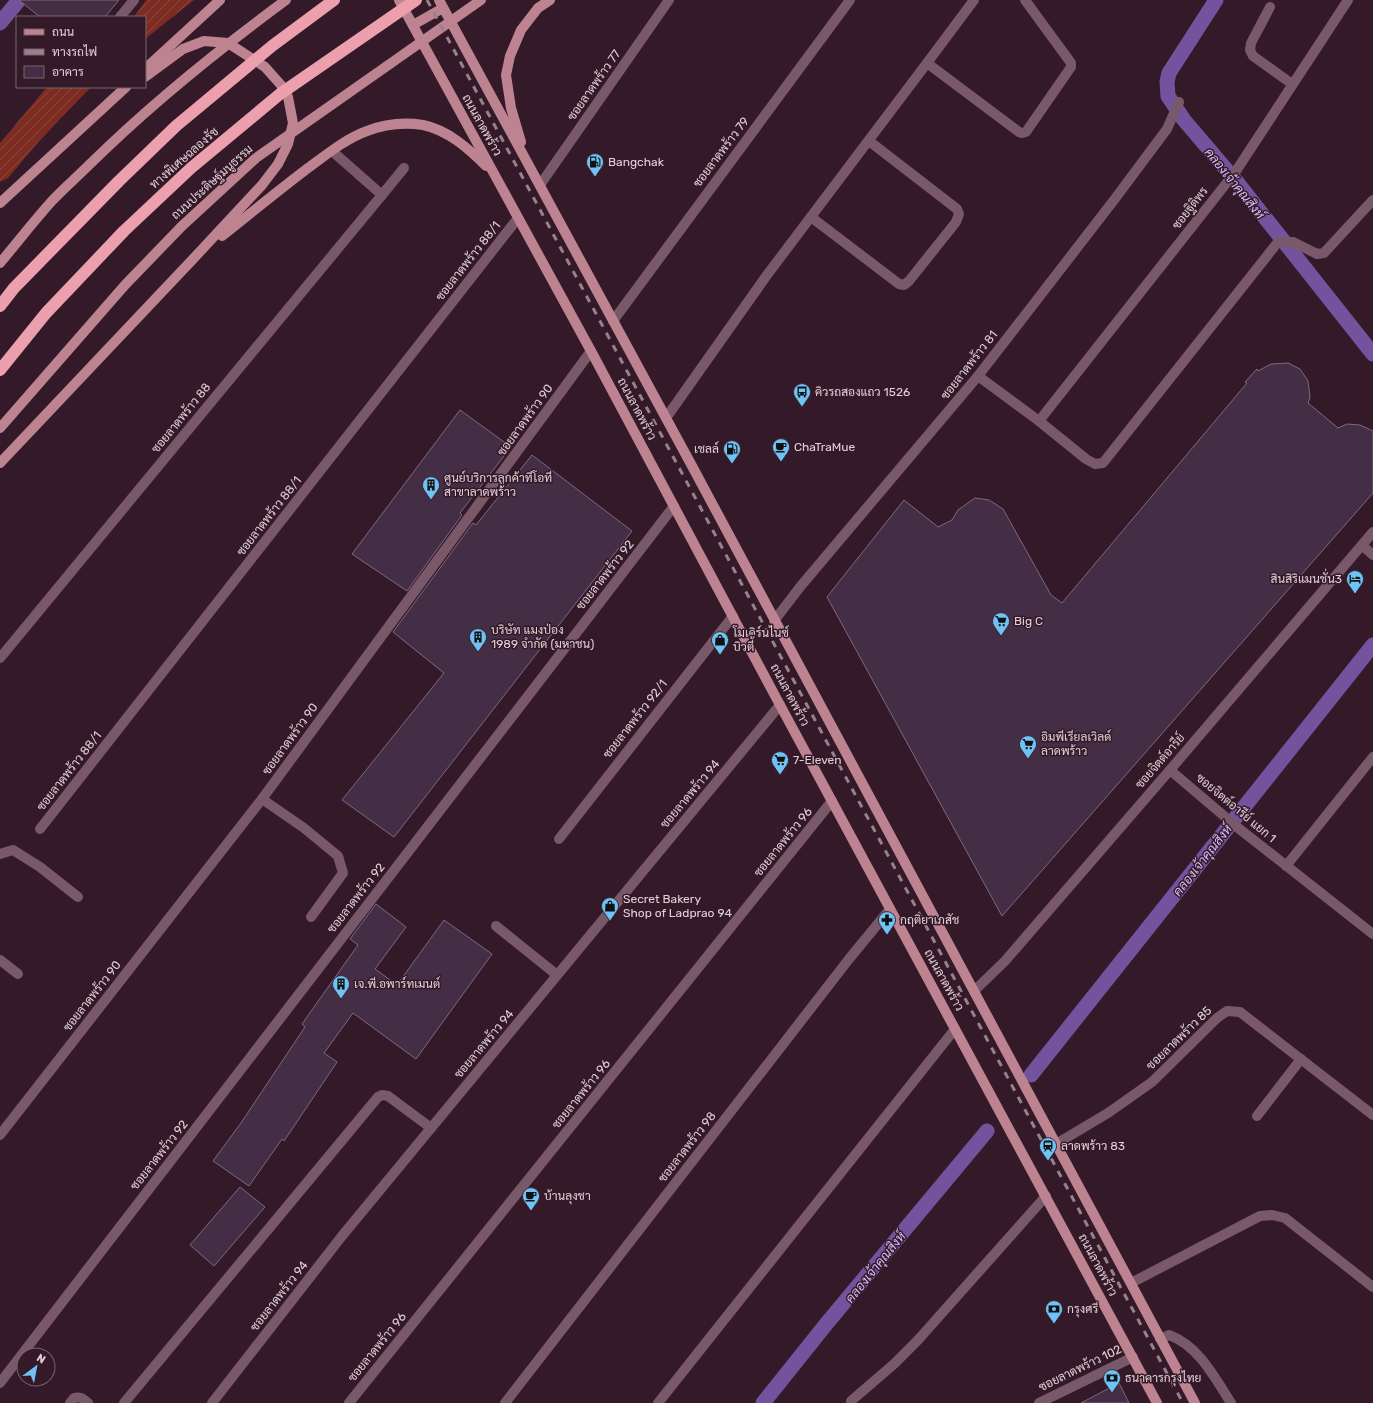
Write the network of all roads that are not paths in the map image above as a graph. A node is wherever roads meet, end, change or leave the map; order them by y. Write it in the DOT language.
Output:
graph roads {
  1 [pos="134,0"];
  2 [pos="220,0"];
  3 [pos="286,0"];
  4 [pos="334,0"];
  5 [pos="399,0"];
  6 [pos="416,0"];
  7 [pos="481,0"];
  8 [pos="550,0"];
  9 [pos="669,0"];
  10 [pos="850,0"];
  11 [pos="974,0"];
  12 [pos="1024,0"];
  13 [pos="1348,0"];
  14 [pos="441,4"];
  15 [pos="1270,7"];
  16 [pos="121,16"];
  17 [pos="413,25"];
  18 [pos="928,63"];
  19 [pos="146,68"];
  20 [pos="146,76"];
  21 [pos="1292,84"];
  22 [pos="125,88"];
  23 [pos="131,88"];
  24 [pos="1179,102"];
  25 [pos="104,107"];
  26 [pos="869,141"];
  27 [pos="332,151"];
  28 [pos="527,163"];
  29 [pos="404,168"];
  30 [pos="493,172"];
  31 [pos="540,185"];
  32 [pos="382,195"];
  33 [pos="1373,200"];
  34 [pos="0,203"];
  35 [pos="811,217"];
  36 [pos="518,218"];
  37 [pos="194,258"];
  38 [pos="0,263"];
  39 [pos="0,306"];
  40 [pos="613,321"];
  41 [pos="591,351"];
  42 [pos="0,370"];
  43 [pos="978,376"];
  44 [pos="666,418"];
  45 [pos="1039,421"];
  46 [pos="0,428"];
  47 [pos="0,463"];
  48 [pos="674,506"];
  49 [pos="1373,532"];
  50 [pos="1362,545"];
  51 [pos="1373,555"];
  52 [pos="733,616"];
  53 [pos="774,621"];
  54 [pos="0,658"];
  55 [pos="780,705"];
  56 [pos="1373,757"];
  57 [pos="1170,770"];
  58 [pos="262,799"];
  59 [pos="832,801"];
  60 [pos="40,829"];
  61 [pos="559,838"];
  62 [pos="0,854"];
  63 [pos="1286,866"];
  64 [pos="78,897"];
  65 [pos="890,909"];
  66 [pos="311,917"];
  67 [pos="496,926"];
  68 [pos="1373,934"];
  69 [pos="0,960"];
  70 [pos="18,974"];
  71 [pos="557,975"];
  72 [pos="974,991"];
  73 [pos="955,1029"];
  74 [pos="1301,1059"];
  75 [pos="1373,1115"];
  76 [pos="1257,1116"];
  77 [pos="431,1128"];
  78 [pos="0,1136"];
  79 [pos="1056,1144"];
  80 [pos="1046,1196"];
  81 [pos="1131,1283"];
  82 [pos="1373,1287"];
  83 [pos="1160,1339"];
  84 [pos="1133,1357"];
  85 [pos="0,1383"];
  86 [pos="851,1401"];
  87 [pos="70,1403"];
  88 [pos="88,1403"];
  89 [pos="124,1403"];
  90 [pos="212,1403"];
  91 [pos="349,1403"];
  92 [pos="505,1403"];
  93 [pos="658,1403"];
  94 [pos="1039,1403"];
  95 [pos="1157,1403"];
  96 [pos="1195,1403"];
  97 [pos="1232,1403"];
  1 -- 16 [label="street"];
  2 -- 19 [label="main road"];
  3 -- 38 [label="main road"];
  4 -- 39 [label="highway"];
  5 -- 17 [label="main road, ถนนลาดพร้าว"];
  6 -- 42 [label="highway, ทางพิเศษฉลองรัช"];
  7 -- 46 [label="main road, ถนนประดิษฐ์มนูธรรม"];
  8 -- 28 [label="main road"];
  9 -- 31 [label="street, ซอยลาดพร้าว 77"];
  10 -- 40 [label="street, ซอยลาดพร้าว 79"];
  11 -- 18 [label="street"];
  12 -- 18 [label="street"];
  13 -- 21 [label="street, ซอยฐิติพร"];
  14 -- 17 [label="main road"];
  14 -- 28 [label="main road, ถนนลาดพร้าว"];
  15 -- 21 [label="street"];
  17 -- 30 [label="main road, ถนนลาดพร้าว"];
  18 -- 26 [label="street"];
  20 -- 37 [label="main road"];
  21 -- 45 [label="street, ซอยฐิติพร"];
  22 -- 25 [label="main road"];
  23 -- 25 [label="main road"];
  24 -- 43 [label="street, ซอยลาดพร้าว 81"];
  25 -- 34 [label="main road"];
  26 -- 35 [label="street"];
  26 -- 35 [label="street"];
  27 -- 30 [label="main road"];
  27 -- 32 [label="street"];
  27 -- 37 [label="main road"];
  28 -- 31 [label="main road, ถนนลาดพร้าว"];
  29 -- 32 [label="street, ซอยลาดพร้าว 88"];
  30 -- 36 [label="main road, ถนนลาดพร้าว"];
  31 -- 40 [label="main road, ถนนลาดพร้าว"];
  32 -- 54 [label="street, ซอยลาดพร้าว 88"];
  33 -- 45 [label="street"];
  35 -- 44 [label="street"];
  36 -- 41 [label="main road, ถนนลาดพร้าว"];
  36 -- 60 [label="street, ซอยลาดพร้าว 88/1"];
  37 -- 47 [label="main road"];
  40 -- 44 [label="main road, ถนนลาดพร้าว"];
  41 -- 48 [label="main road, ถนนลาดพร้าว"];
  41 -- 58 [label="street, ซอยลาดพร้าว 90"];
  43 -- 45 [label="street"];
  43 -- 53 [label="street, ซอยลาดพร้าว 81"];
  44 -- 53 [label="main road, ถนนลาดพร้าว"];
  48 -- 52 [label="main road, ถนนลาดพร้าว"];
  48 -- 85 [label="street, ซอยลาดพร้าว 92"];
  49 -- 50 [label="street, ซอยจิตต์อารีย์"];
  50 -- 51 [label="street"];
  50 -- 57 [label="street, ซอยจิตต์อารีย์"];
  52 -- 55 [label="main road, ถนนลาดพร้าว"];
  52 -- 61 [label="street, ซอยลาดพร้าว 92/1"];
  53 -- 72 [label="main road, ถนนลาดพร้าว"];
  55 -- 59 [label="main road, ถนนลาดพร้าว"];
  55 -- 71 [label="street, ซอยลาดพร้าว 94"];
  56 -- 63 [label="street"];
  57 -- 63 [label="street, ซอยจิตต์อารีย์ แยก 1"];
  57 -- 72 [label="street, ซอยจิตต์อารีย์"];
  58 -- 66 [label="street"];
  58 -- 78 [label="street, ซอยลาดพร้าว 90"];
  59 -- 65 [label="main road, ถนนลาดพร้าว"];
  59 -- 91 [label="street, ซอยลาดพร้าว 96"];
  62 -- 64 [label="street"];
  63 -- 68 [label="street, ซอยจิตต์อารีย์ แยก 1"];
  65 -- 73 [label="main road, ถนนลาดพร้าว"];
  65 -- 92 [label="street, ซอยลาดพร้าว 98"];
  67 -- 71 [label="street"];
  69 -- 70 [label="street"];
  71 -- 77 [label="street, ซอยลาดพร้าว 94"];
  72 -- 79 [label="main road, ถนนลาดพร้าว"];
  73 -- 80 [label="main road, ถนนลาดพร้าว"];
  73 -- 93 [label="street"];
  74 -- 75 [label="street, ซอยลาดพร้าว 85"];
  74 -- 76 [label="street"];
  74 -- 79 [label="street, ซอยลาดพร้าว 85"];
  77 -- 89 [label="street"];
  77 -- 90 [label="street, ซอยลาดพร้าว 94"];
  79 -- 81 [label="main road, ถนนลาดพร้าว"];
  80 -- 84 [label="main road, ถนนลาดพร้าว"];
  80 -- 86 [label="street"];
  81 -- 82 [label="street"];
  81 -- 83 [label="main road, ถนนลาดพร้าว"];
  83 -- 96 [label="main road, ถนนลาดพร้าว"];
  83 -- 97 [label="street"];
  84 -- 94 [label="street, ซอยลาดพร้าว 102"];
  84 -- 95 [label="main road, ถนนลาดพร้าว"];
  87 -- 88 [label="street"];
}
